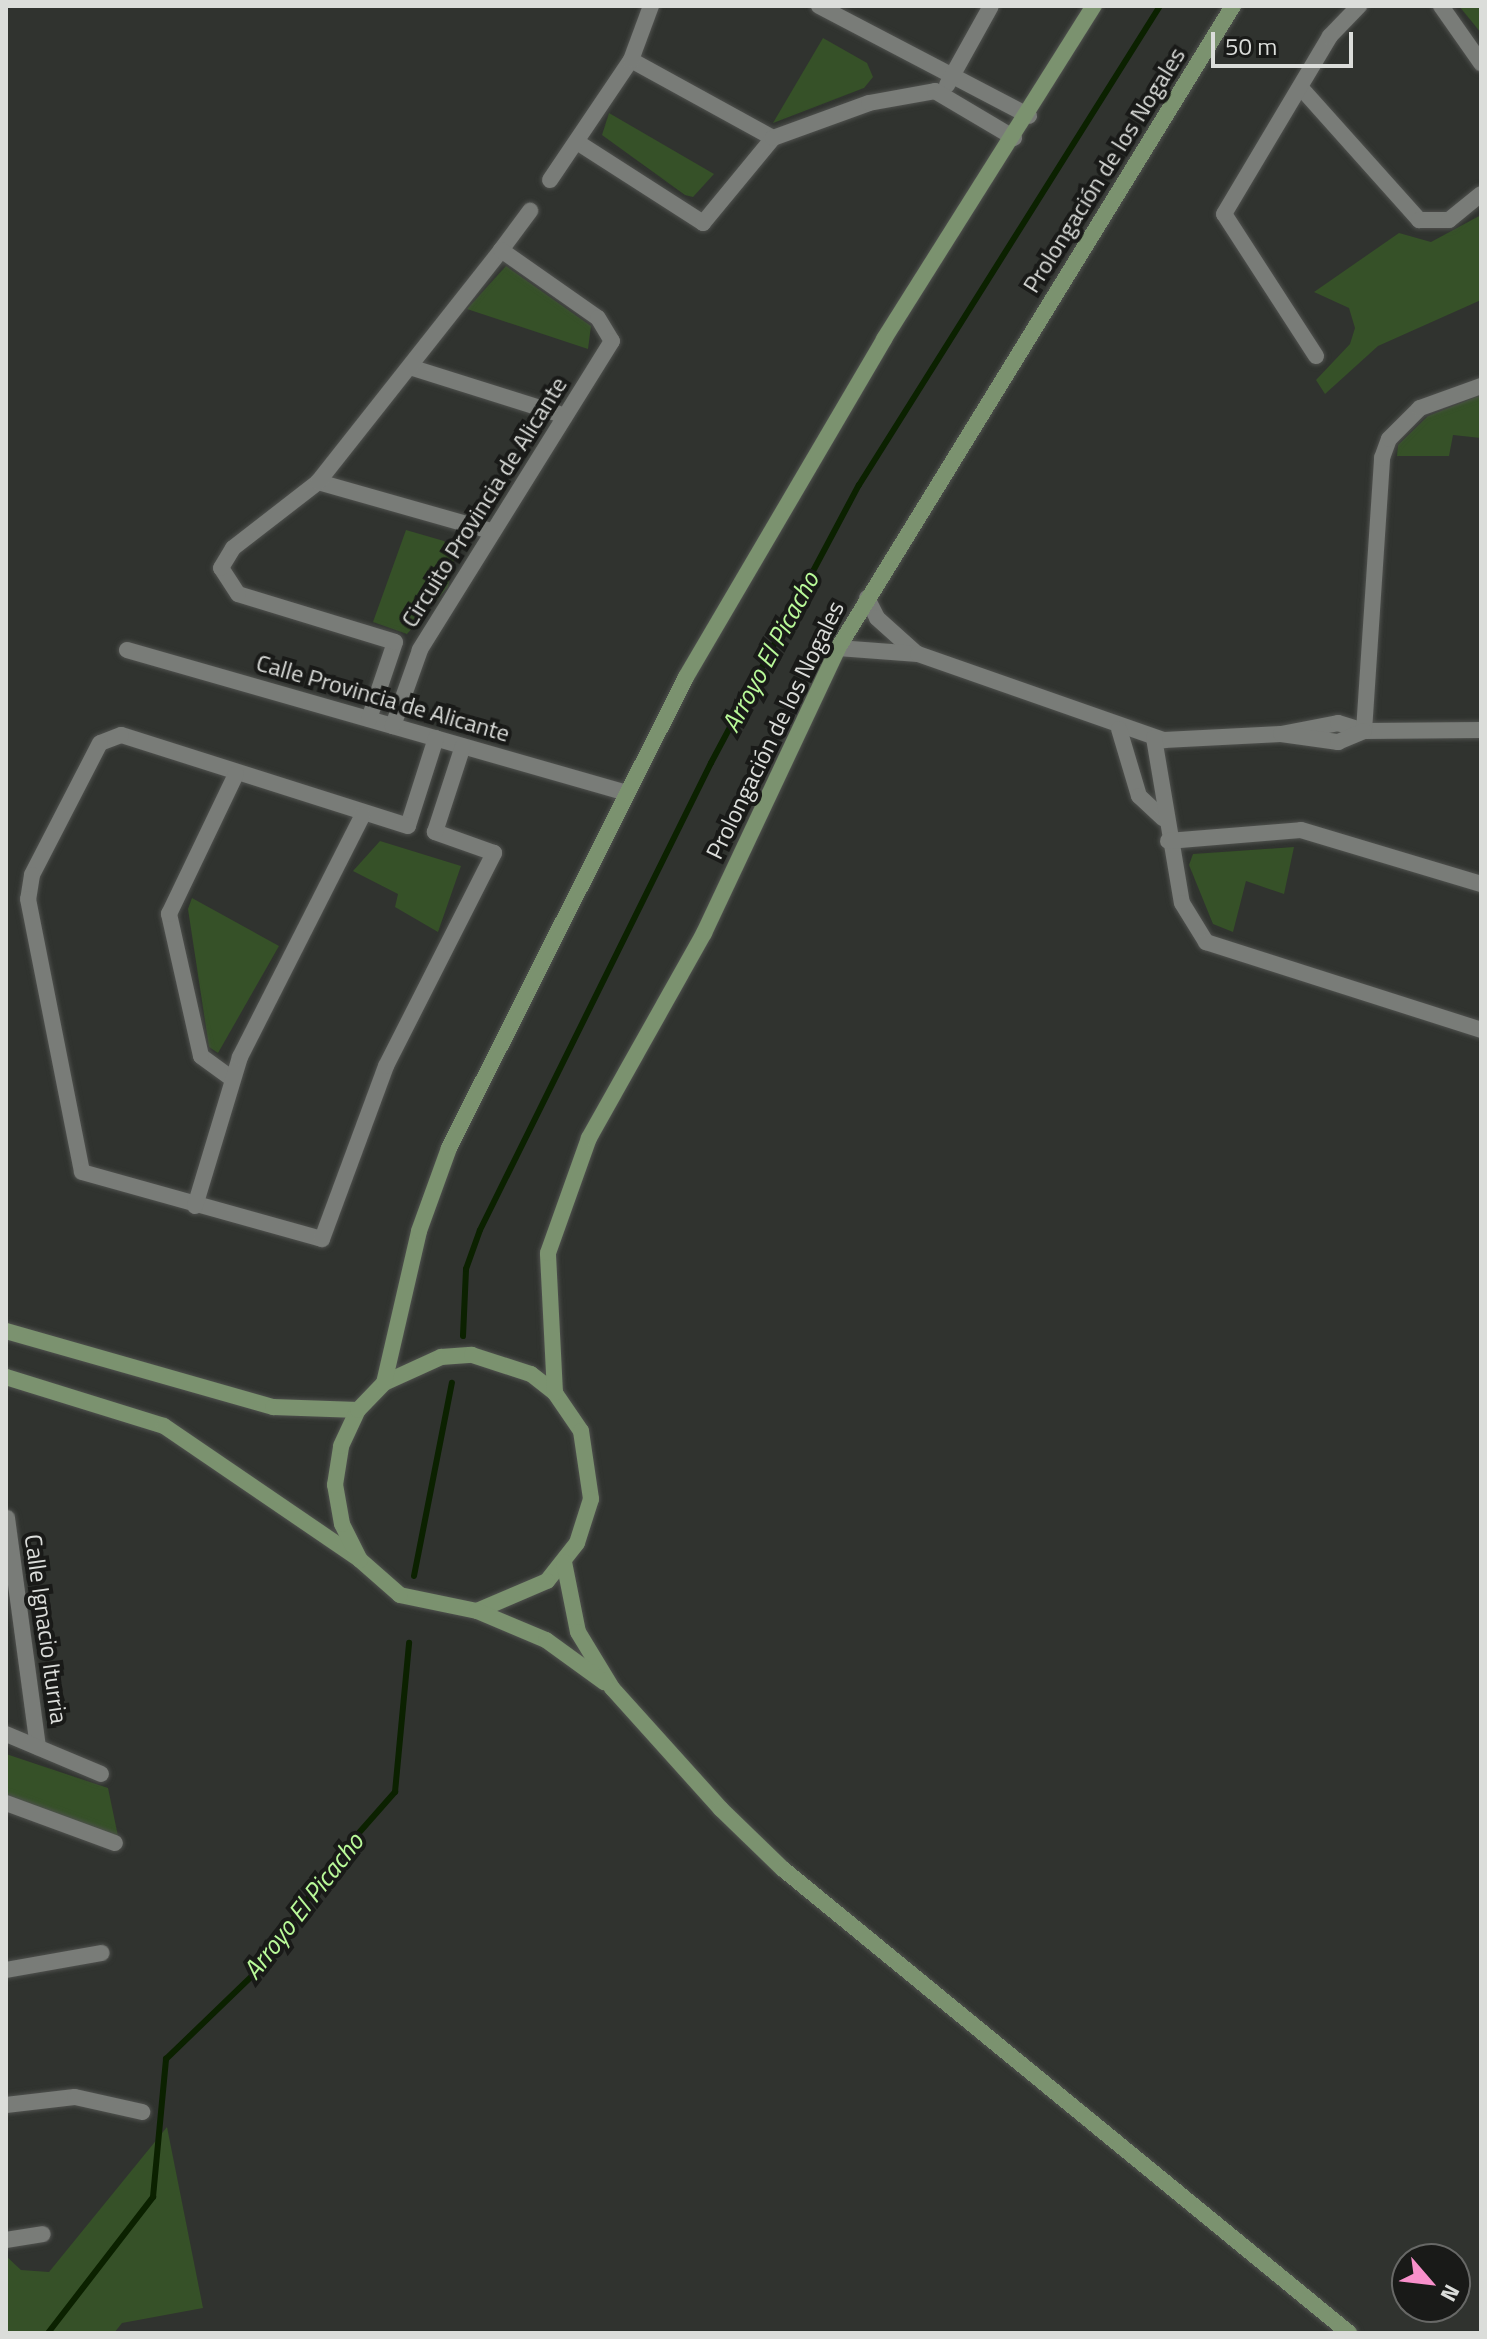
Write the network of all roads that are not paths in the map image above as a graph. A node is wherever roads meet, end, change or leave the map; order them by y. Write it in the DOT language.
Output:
graph roads {
  1 [pos="651,6"];
  2 [pos="819,6"];
  3 [pos="991,6"];
  4 [pos="1094,6"];
  5 [pos="1233,6"];
  6 [pos="1359,6"];
  7 [pos="1441,6"];
  8 [pos="631,60"];
  9 [pos="1481,63"];
  10 [pos="951,76"];
  11 [pos="1302,89"];
  12 [pos="942,93"];
  13 [pos="1029,116"];
  14 [pos="773,138"];
  15 [pos="1014,138"];
  16 [pos="577,142"];
  17 [pos="550,180"];
  18 [pos="1481,194"];
  19 [pos="530,211"];
  20 [pos="501,250"];
  21 [pos="1316,356"];
  22 [pos="413,368"];
  23 [pos="1481,386"];
  24 [pos="565,416"];
  25 [pos="318,482"];
  26 [pos="491,531"];
  27 [pos="867,598"];
  28 [pos="395,642"];
  29 [pos="838,648"];
  30 [pos="127,650"];
  31 [pos="420,650"];
  32 [pos="918,654"];
  33 [pos="369,719"];
  34 [pos="393,726"];
  35 [pos="1119,729"];
  36 [pos="1481,730"];
  37 [pos="1364,731"];
  38 [pos="436,738"];
  39 [pos="1154,738"];
  40 [pos="463,746"];
  41 [pos="236,774"];
  42 [pos="627,793"];
  43 [pos="363,815"];
  44 [pos="1163,818"];
  45 [pos="408,826"];
  46 [pos="435,832"];
  47 [pos="1168,841"];
  48 [pos="1481,884"];
  49 [pos="1481,1030"];
  50 [pos="231,1078"];
  51 [pos="195,1206"];
  52 [pos="6,1331"];
  53 [pos="6,1377"];
  54 [pos="384,1383"];
  55 [pos="555,1393"];
  56 [pos="358,1410"];
  57 [pos="7,1518"];
  58 [pos="360,1560"];
  59 [pos="564,1562"];
  60 [pos="12,1584"];
  61 [pos="477,1611"];
  62 [pos="612,1688"];
  63 [pos="6,1734"];
  64 [pos="38,1747"];
  65 [pos="101,1774"];
  66 [pos="6,1803"];
  67 [pos="115,1843"];
  68 [pos="101,1953"];
  69 [pos="7,1967"];
  70 [pos="6,2105"];
  71 [pos="142,2112"];
  72 [pos="43,2234"];
  73 [pos="6,2240"];
  74 [pos="1349,2333"];
  1 -- 8 [label="street"];
  2 -- 10 [label="street"];
  3 -- 10 [label="street"];
  4 -- 13 [label="main road"];
  5 -- 27 [label="main road, Prolongación de los Nogales"];
  6 -- 11 [label="street"];
  7 -- 9 [label="street"];
  8 -- 14 [label="street"];
  8 -- 16 [label="street"];
  10 -- 12 [label="street"];
  10 -- 13 [label="street"];
  11 -- 18 [label="street"];
  11 -- 21 [label="street"];
  12 -- 14 [label="street"];
  12 -- 15 [label="street"];
  13 -- 15 [label="main road"];
  14 -- 16 [label="street"];
  15 -- 42 [label="main road"];
  16 -- 17 [label="street"];
  19 -- 20 [label="street, Circuito Provincia de Alicante"];
  20 -- 22 [label="street, Circuito Provincia de Alicante"];
  20 -- 24 [label="street, Circuito Provincia de Alicante"];
  22 -- 24 [label="street"];
  22 -- 25 [label="street, Circuito Provincia de Alicante"];
  23 -- 37 [label="street"];
  24 -- 26 [label="street, Circuito Provincia de Alicante"];
  25 -- 26 [label="street"];
  25 -- 28 [label="street, Circuito Provincia de Alicante"];
  26 -- 31 [label="street, Circuito Provincia de Alicante"];
  27 -- 29 [label="main road, Prolongación de los Nogales"];
  27 -- 32 [label="street"];
  28 -- 31 [label="street, Circuito Provincia de Alicante"];
  28 -- 33 [label="street, Circuito Provincia de Alicante"];
  29 -- 32 [label="street"];
  29 -- 55 [label="main road, Prolongación de los Nogales"];
  30 -- 33 [label="street, Calle Provincia de Alicante"];
  31 -- 34 [label="street, Circuito Provincia de Alicante"];
  32 -- 35 [label="street"];
  33 -- 34 [label="street, Calle Provincia de Alicante"];
  34 -- 38 [label="street, Calle Provincia de Alicante"];
  35 -- 39 [label="street"];
  35 -- 44 [label="street"];
  36 -- 37 [label="street"];
  37 -- 39 [label="street"];
  38 -- 40 [label="street, Calle Provincia de Alicante"];
  38 -- 45 [label="street"];
  39 -- 44 [label="street"];
  40 -- 42 [label="street, Calle Provincia de Alicante"];
  40 -- 46 [label="street"];
  41 -- 43 [label="street"];
  41 -- 50 [label="street"];
  41 -- 51 [label="street"];
  42 -- 54 [label="main road"];
  43 -- 45 [label="street"];
  43 -- 50 [label="street"];
  44 -- 47 [label="street"];
  45 -- 46 [label="street"];
  46 -- 51 [label="street"];
  47 -- 48 [label="street"];
  47 -- 49 [label="street"];
  50 -- 51 [label="street"];
  52 -- 56 [label="main road"];
  53 -- 58 [label="main road, Prolongación de los Nogales"];
  54 -- 55 [label="main road, Prolongación de los Nogales"];
  54 -- 56 [label="main road, Prolongación de los Nogales"];
  55 -- 59 [label="main road, Prolongación de los Nogales"];
  56 -- 58 [label="main road, Prolongación de los Nogales"];
  57 -- 60 [label="street, Calle Ignacio Iturria"];
  58 -- 61 [label="main road, Prolongación de los Nogales"];
  59 -- 61 [label="main road, Prolongación de los Nogales"];
  59 -- 62 [label="main road"];
  60 -- 64 [label="street, Calle Ignacio Iturria"];
  61 -- 62 [label="main road"];
  62 -- 74 [label="main road"];
  63 -- 64 [label="street"];
  64 -- 65 [label="street"];
  66 -- 67 [label="street"];
  68 -- 69 [label="street"];
  70 -- 71 [label="street"];
  72 -- 73 [label="street"];
}
